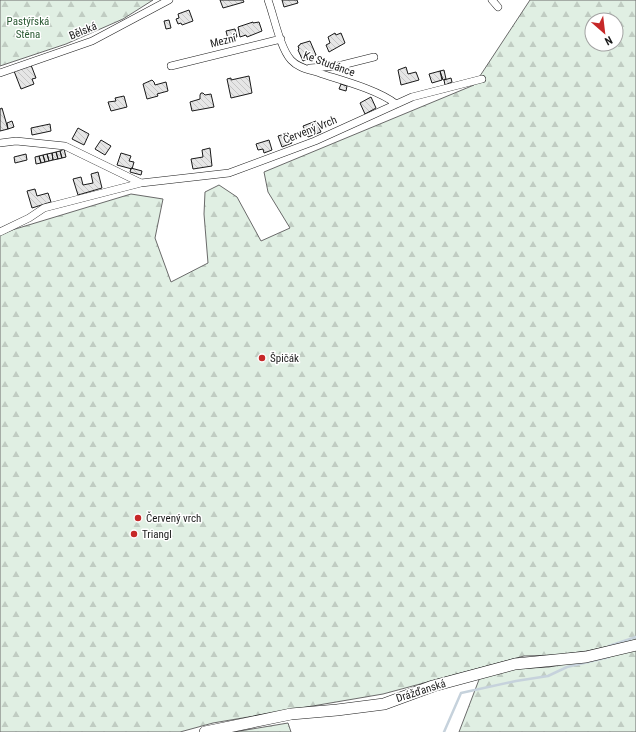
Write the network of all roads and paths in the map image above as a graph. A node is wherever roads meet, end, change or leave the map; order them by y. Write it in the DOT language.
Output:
graph roads {
  1 [pos="170,0"];
  2 [pos="268,0"];
  3 [pos="492,0"];
  4 [pos="498,7"];
  5 [pos="281,39"];
  6 [pos="374,57"];
  7 [pos="171,66"];
  8 [pos="306,68"];
  9 [pos="0,73"];
  10 [pos="482,79"];
  11 [pos="396,104"];
  12 [pos="0,143"];
  13 [pos="142,183"];
  14 [pos="0,232"];
  15 [pos="636,645"];
  16 [pos="205,732"];
  1 -- 9 [label="street, Bělská"];
  2 -- 5 [label="street, Ke Studánce"];
  3 -- 4 [label="street"];
  5 -- 7 [label="street, Mezní"];
  5 -- 8 [label="street, Ke Studánce"];
  6 -- 8 [label="street"];
  8 -- 11 [label="street, Ke Studánce"];
  10 -- 11 [label="street, Červený Vrch"];
  11 -- 13 [label="street, Červený Vrch"];
  12 -- 13 [label="street"];
  13 -- 14 [label="street, Červený Vrch"];
  15 -- 16 [label="street, Drážďanská"];
}
